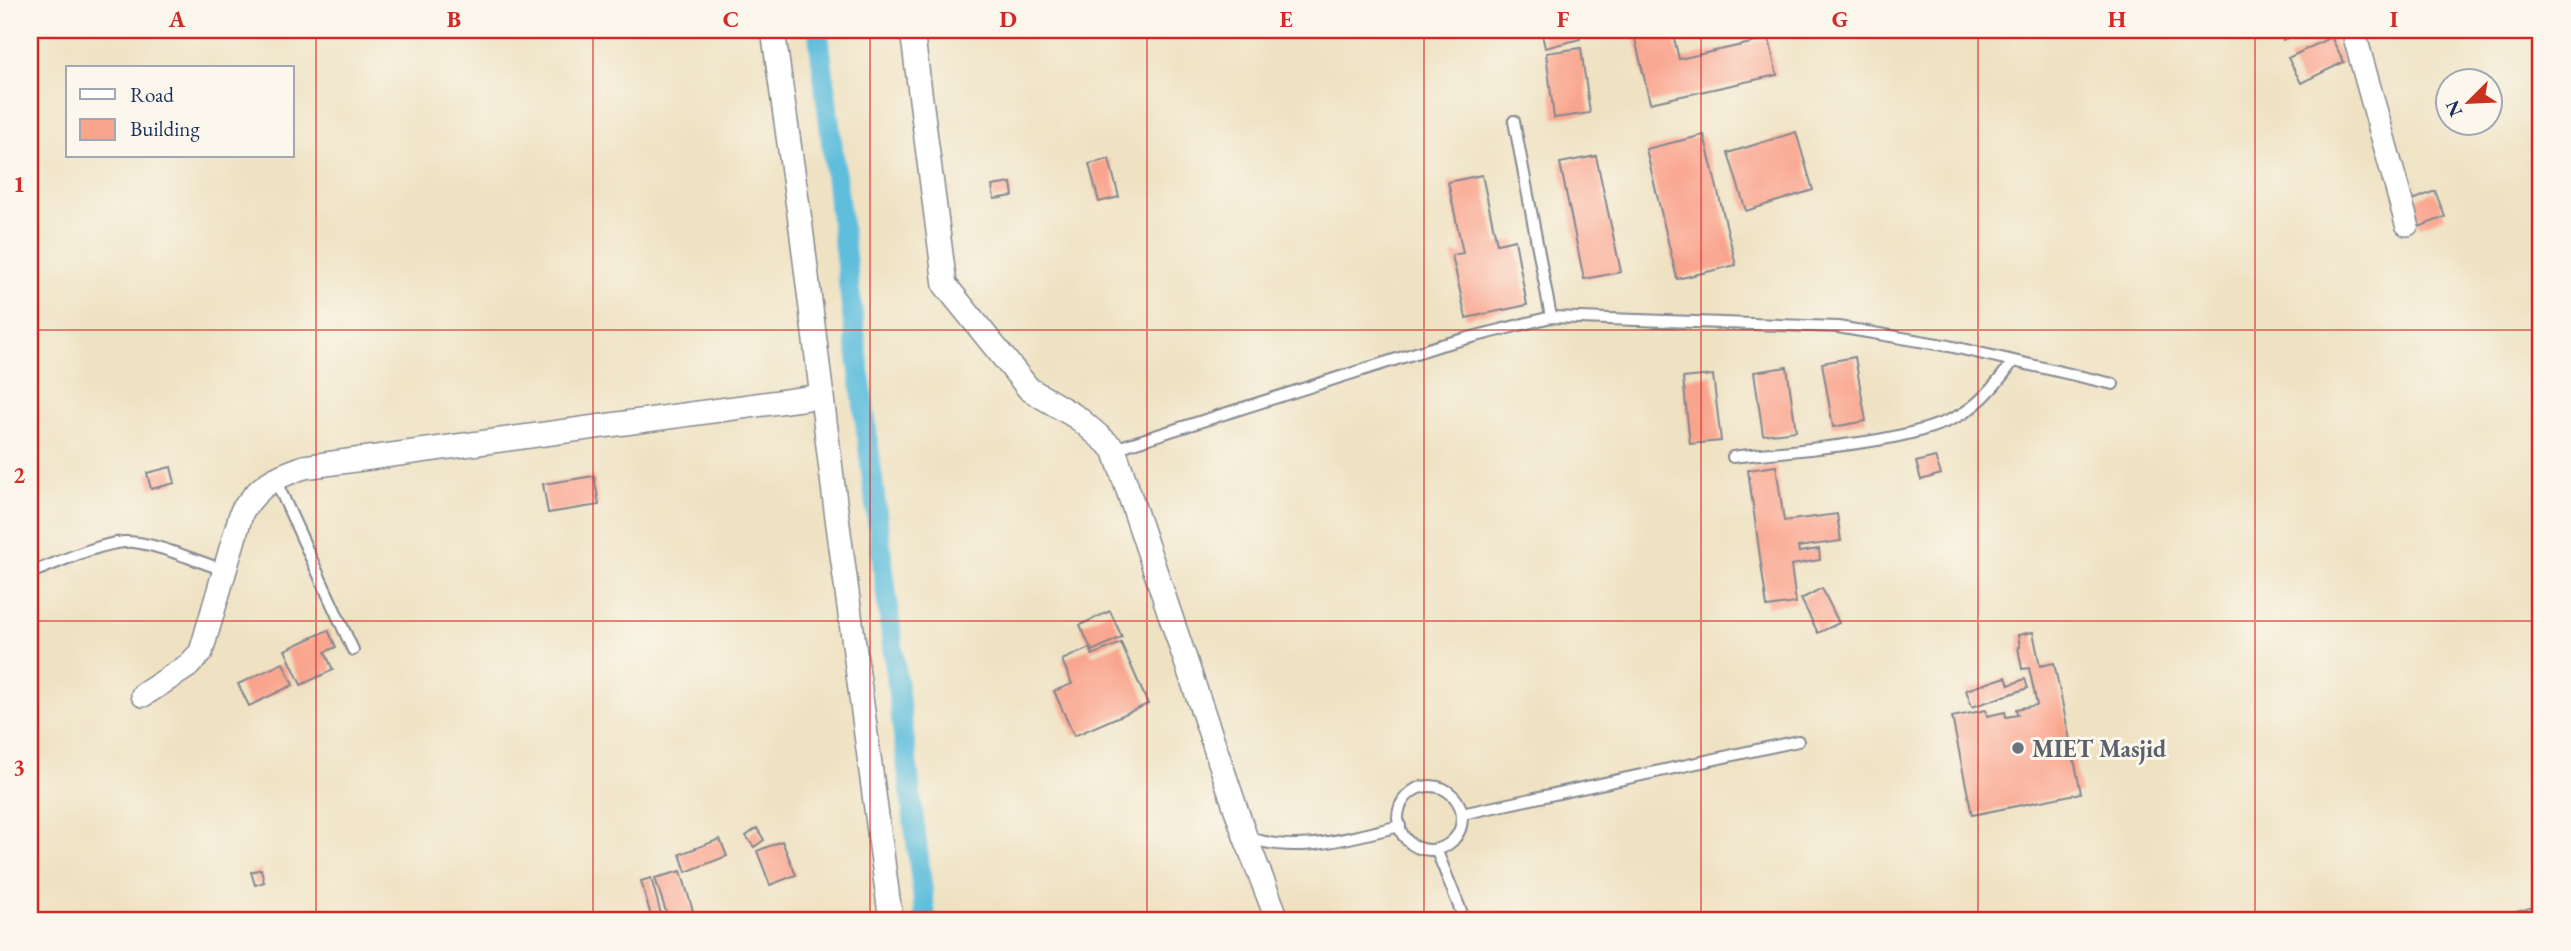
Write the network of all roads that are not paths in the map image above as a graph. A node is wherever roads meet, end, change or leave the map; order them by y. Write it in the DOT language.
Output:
graph roads {
  1 [pos="773,30"];
  2 [pos="912,30"];
  3 [pos="2353,30"];
  4 [pos="1514,121"];
  5 [pos="2407,224"];
  6 [pos="1551,317"];
  7 [pos="2012,361"];
  8 [pos="2113,384"];
  9 [pos="822,396"];
  10 [pos="1114,449"];
  11 [pos="1733,457"];
  12 [pos="274,477"];
  13 [pos="224,570"];
  14 [pos="30,573"];
  15 [pos="353,650"];
  16 [pos="143,695"];
  17 [pos="1798,741"];
  18 [pos="1462,814"];
  19 [pos="1400,826"];
  20 [pos="1245,836"];
  21 [pos="1436,849"];
  22 [pos="2541,911"];
  23 [pos="891,921"];
  24 [pos="1279,921"];
  25 [pos="1465,921"];
  26 [pos="2507,921"];
  1 -- 9 [label="street"];
  2 -- 10 [label="street"];
  3 -- 5 [label="street"];
  4 -- 6 [label="lane"];
  6 -- 7 [label="lane"];
  6 -- 10 [label="lane"];
  7 -- 8 [label="lane"];
  7 -- 11 [label="lane"];
  9 -- 12 [label="street"];
  9 -- 23 [label="street"];
  10 -- 20 [label="street"];
  12 -- 13 [label="street"];
  12 -- 15 [label="lane"];
  13 -- 14 [label="lane"];
  13 -- 16 [label="street"];
  17 -- 18 [label="lane"];
  18 -- 19 [label="lane"];
  18 -- 21 [label="lane"];
  19 -- 20 [label="lane"];
  19 -- 21 [label="lane"];
  20 -- 24 [label="street"];
  21 -- 25 [label="lane"];
  22 -- 26 [label="lane"];
}
